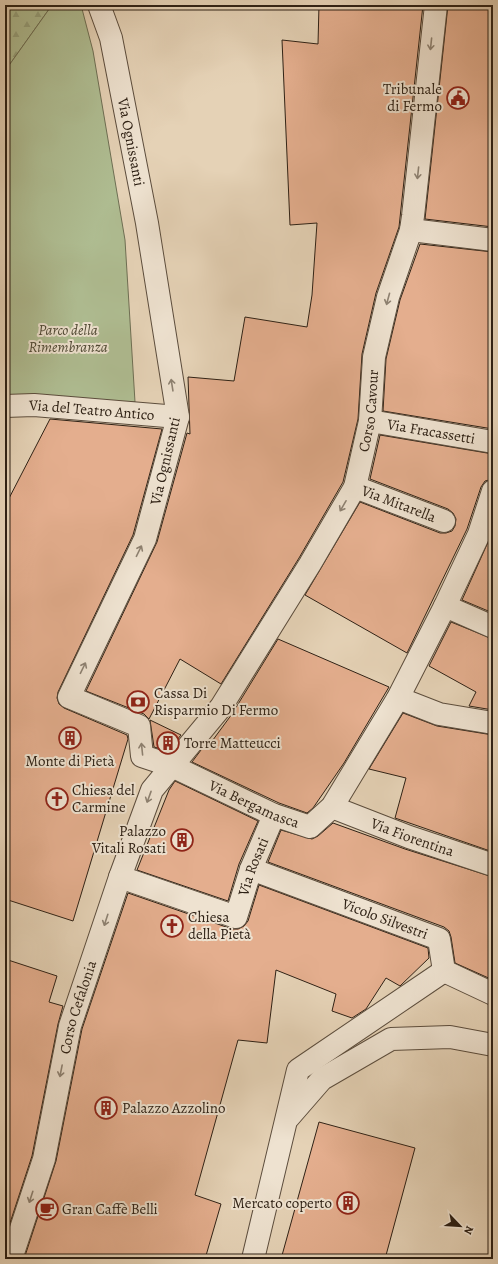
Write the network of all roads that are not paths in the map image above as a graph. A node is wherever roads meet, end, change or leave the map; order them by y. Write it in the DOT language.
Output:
graph roads {
  1 [pos="99,5"];
  2 [pos="436,5"];
  3 [pos="411,230"];
  4 [pos="493,240"];
  5 [pos="5,406"];
  6 [pos="178,417"];
  7 [pos="370,421"];
  8 [pos="493,442"];
  9 [pos="355,487"];
  10 [pos="493,491"];
  11 [pos="444,521"];
  12 [pos="445,606"];
  13 [pos="493,627"];
  14 [pos="398,698"];
  15 [pos="493,723"];
  16 [pos="172,766"];
  17 [pos="332,806"];
  18 [pos="274,815"];
  19 [pos="493,865"];
  20 [pos="251,869"];
  21 [pos="120,877"];
  22 [pos="444,971"];
  23 [pos="493,994"];
  24 [pos="493,1045"];
  25 [pos="288,1118"];
  26 [pos="11,1259"];
  27 [pos="253,1259"];
  6 -- 1 [label="street, Via Ognissanti, one-way"];
  2 -- 3 [label="street, Corso Cavour, one-way"];
  3 -- 4 [label="street"];
  3 -- 7 [label="street, Corso Cavour, one-way"];
  5 -- 6 [label="street, Via del Teatro Antico"];
  16 -- 6 [label="street, Via Ognissanti, one-way"];
  7 -- 8 [label="street, Via Fracassetti"];
  7 -- 9 [label="street, Corso Cavour"];
  9 -- 11 [label="street, Via Mitarella"];
  9 -- 16 [label="street, Corso Cavour, one-way"];
  10 -- 12 [label="street"];
  12 -- 13 [label="street"];
  12 -- 14 [label="street"];
  14 -- 15 [label="street"];
  14 -- 17 [label="street"];
  16 -- 18 [label="street, Via Bergamasca"];
  16 -- 21 [label="street, Corso Cefalonia, one-way"];
  17 -- 18 [label="street, Via Bergamasca"];
  17 -- 19 [label="street, Via Fiorentina"];
  18 -- 20 [label="street, Via Rosati"];
  20 -- 21 [label="street, Via Rosati"];
  20 -- 22 [label="street, Vicolo Silvestri"];
  21 -- 26 [label="street, Corso Cefalonia, one-way"];
  22 -- 23 [label="street"];
  22 -- 25 [label="street"];
  24 -- 25 [label="street"];
  25 -- 27 [label="street"];
}
